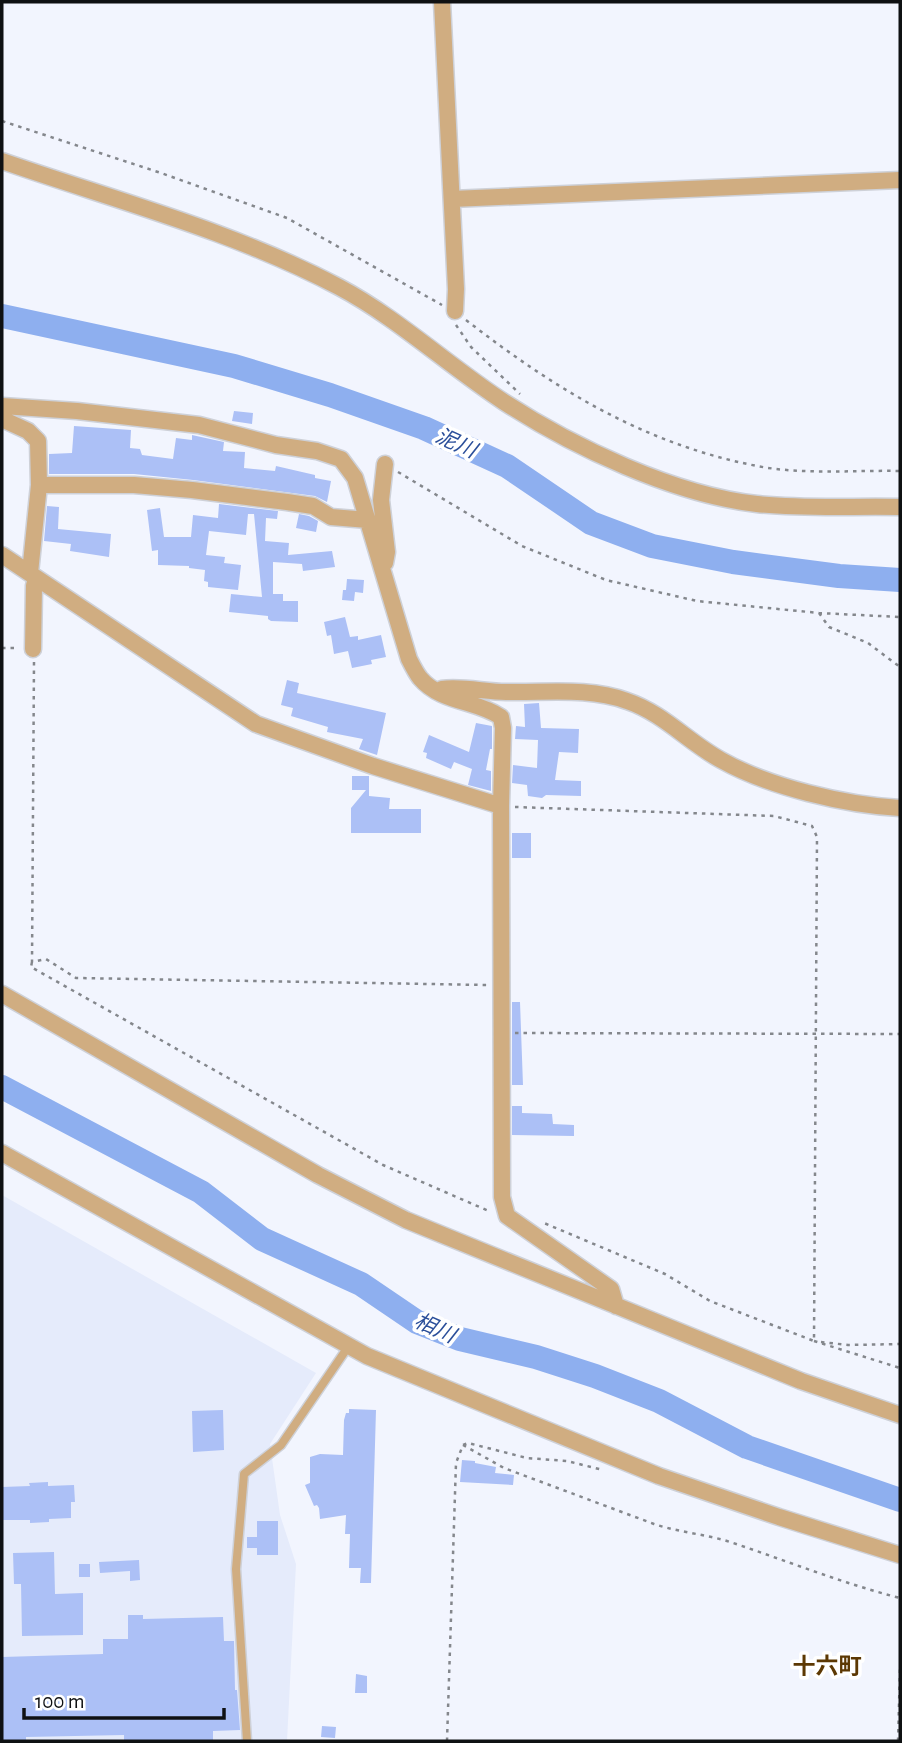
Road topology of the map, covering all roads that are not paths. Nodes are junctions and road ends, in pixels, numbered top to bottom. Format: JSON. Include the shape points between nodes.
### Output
{"nodes":[{"id":1,"x":442,"y":2,"type":"edge"},
{"id":2,"x":2,"y":161,"type":"edge"},
{"id":3,"x":900,"y":180,"type":"edge"},
{"id":4,"x":452,"y":199,"type":"junction"},
{"id":5,"x":455,"y":311,"type":"road end"},
{"id":6,"x":2,"y":406,"type":"edge"},
{"id":7,"x":2,"y":419,"type":"edge"},
{"id":8,"x":386,"y":464,"type":"road end"},
{"id":9,"x":39,"y":485,"type":"junction"},
{"id":10,"x":900,"y":507,"type":"edge"},
{"id":11,"x":368,"y":520,"type":"junction"},
{"id":12,"x":2,"y":555,"type":"edge"},
{"id":13,"x":33,"y":576,"type":"junction"},
{"id":14,"x":384,"y":577,"type":"junction"},
{"id":15,"x":33,"y":649,"type":"road end"},
{"id":16,"x":438,"y":693,"type":"junction"},
{"id":17,"x":501,"y":806,"type":"junction"},
{"id":18,"x":900,"y":808,"type":"edge"},
{"id":19,"x":2,"y":995,"type":"edge"},
{"id":20,"x":2,"y":1153,"type":"edge"},
{"id":21,"x":616,"y":1306,"type":"junction"},
{"id":22,"x":348,"y":1347,"type":"junction"},
{"id":23,"x":900,"y":1415,"type":"edge"},
{"id":24,"x":900,"y":1555,"type":"edge"},
{"id":25,"x":247,"y":1741,"type":"edge"}],
"edges":[{"from":1,"to":4,"type":"street"},
{"from":2,"to":10,"type":"street","via":[[189,223],[341,288],[504,402],[612,461],[694,490],[756,504]]},
{"from":3,"to":4,"type":"street"},
{"from":4,"to":5,"type":"street"},
{"from":6,"to":11,"type":"street","via":[[198,425],[317,451],[341,459],[355,478]]},
{"from":7,"to":9,"type":"street","via":[[38,441]]},
{"from":8,"to":14,"type":"street","via":[[381,500],[387,552]]},
{"from":9,"to":11,"type":"street","via":[[192,490],[313,506],[331,517]]},
{"from":9,"to":13,"type":"street"},
{"from":11,"to":14,"type":"street"},
{"from":12,"to":13,"type":"street"},
{"from":13,"to":15,"type":"street"},
{"from":13,"to":17,"type":"street","via":[[256,724]]},
{"from":14,"to":16,"type":"street","via":[[409,659],[420,678]]},
{"from":16,"to":17,"type":"street","via":[[501,717]]},
{"from":16,"to":18,"type":"street","via":[[444,688],[592,691],[654,713],[722,761],[755,776],[819,795]]},
{"from":17,"to":21,"type":"street","via":[[502,1197],[506,1216],[611,1289]]},
{"from":19,"to":21,"type":"street","via":[[363,1200]]},
{"from":20,"to":22,"type":"street"},
{"from":21,"to":23,"type":"street","via":[[801,1381]]},
{"from":22,"to":24,"type":"street","via":[[659,1476]]},
{"from":22,"to":25,"type":"lane","via":[[281,1445],[244,1474],[236,1569]]}]}
